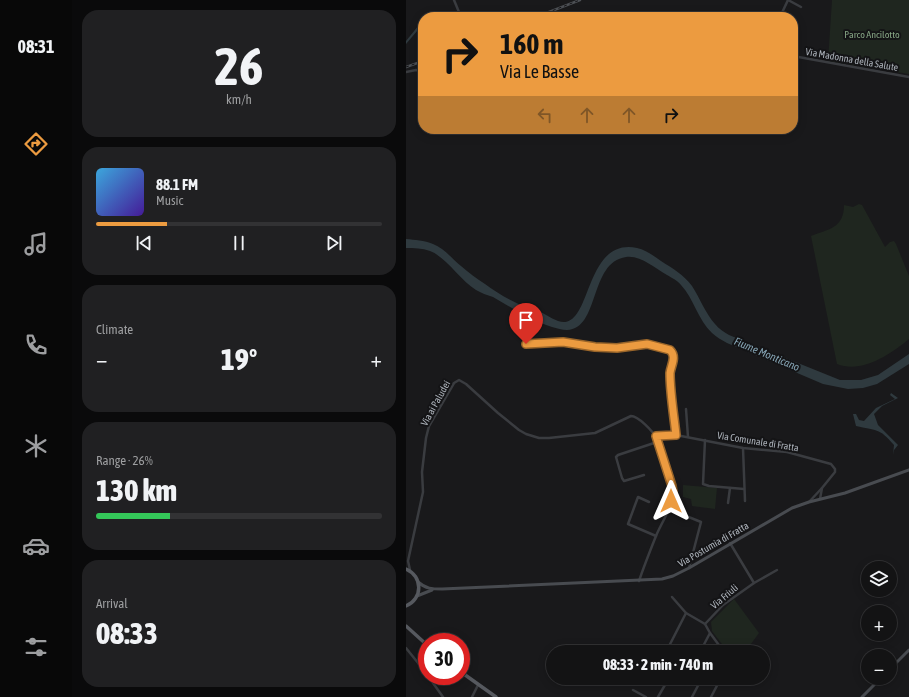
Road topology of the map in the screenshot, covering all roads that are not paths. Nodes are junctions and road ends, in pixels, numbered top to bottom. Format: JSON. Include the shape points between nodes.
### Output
{"nodes":[{"id":1,"x":454,"y":0,"type":"edge"},
{"id":2,"x":788,"y":0,"type":"edge"},
{"id":3,"x":801,"y":7,"type":"dead end"},
{"id":4,"x":459,"y":12,"type":"edge"},
{"id":5,"x":782,"y":12,"type":"edge"},
{"id":6,"x":798,"y":57,"type":"edge"},
{"id":7,"x":418,"y":70,"type":"edge"},
{"id":8,"x":406,"y":72,"type":"edge"},
{"id":9,"x":909,"y":77,"type":"edge"},
{"id":10,"x":526,"y":344,"type":"dead end"},
{"id":11,"x":686,"y":410,"type":"dead end"},
{"id":12,"x":676,"y":435,"type":"junction"},
{"id":13,"x":656,"y":436,"type":"junction"},
{"id":14,"x":688,"y":437,"type":"junction"},
{"id":15,"x":705,"y":440,"type":"junction"},
{"id":16,"x":657,"y":442,"type":"junction"},
{"id":17,"x":743,"y":448,"type":"junction"},
{"id":18,"x":909,"y":470,"type":"edge"},
{"id":19,"x":644,"y":475,"type":"dead end"},
{"id":20,"x":730,"y":488,"type":"junction"},
{"id":21,"x":822,"y":488,"type":"junction"},
{"id":22,"x":744,"y":489,"type":"junction"},
{"id":23,"x":820,"y":499,"type":"junction"},
{"id":24,"x":650,"y":502,"type":"dead end"},
{"id":25,"x":745,"y":502,"type":"dead end"},
{"id":26,"x":808,"y":502,"type":"junction"},
{"id":27,"x":728,"y":503,"type":"dead end"},
{"id":28,"x":668,"y":509,"type":"junction"},
{"id":29,"x":656,"y":536,"type":"junction"},
{"id":30,"x":730,"y":544,"type":"junction"},
{"id":31,"x":410,"y":553,"type":"junction"},
{"id":32,"x":406,"y":558,"type":"edge"},
{"id":33,"x":689,"y":568,"type":"junction"},
{"id":34,"x":408,"y":570,"type":"edge"},
{"id":35,"x":777,"y":570,"type":"dead end"},
{"id":36,"x":638,"y":581,"type":"junction"},
{"id":37,"x":418,"y":582,"type":"junction"},
{"id":38,"x":754,"y":583,"type":"junction"},
{"id":39,"x":442,"y":589,"type":"junction"},
{"id":40,"x":417,"y":596,"type":"junction"},
{"id":41,"x":672,"y":597,"type":"dead end"},
{"id":42,"x":407,"y":606,"type":"edge"},
{"id":43,"x":686,"y":613,"type":"junction"},
{"id":44,"x":705,"y":624,"type":"junction"},
{"id":45,"x":406,"y":626,"type":"edge"},
{"id":46,"x":710,"y":633,"type":"junction"},
{"id":47,"x":418,"y":637,"type":"edge"},
{"id":48,"x":670,"y":645,"type":"edge"},
{"id":49,"x":704,"y":645,"type":"edge"},
{"id":50,"x":719,"y":645,"type":"edge"},
{"id":51,"x":406,"y":648,"type":"edge"},
{"id":52,"x":909,"y":650,"type":"edge"},
{"id":53,"x":897,"y":662,"type":"edge"},
{"id":54,"x":418,"y":663,"type":"edge"},
{"id":55,"x":470,"y":679,"type":"edge"},
{"id":56,"x":435,"y":685,"type":"edge"},
{"id":57,"x":478,"y":685,"type":"junction"},
{"id":58,"x":665,"y":685,"type":"edge"},
{"id":59,"x":698,"y":685,"type":"edge"},
{"id":60,"x":717,"y":685,"type":"edge"},
{"id":61,"x":874,"y":685,"type":"edge"},
{"id":62,"x":633,"y":690,"type":"dead end"},
{"id":63,"x":443,"y":697,"type":"edge"},
{"id":64,"x":472,"y":697,"type":"edge"},
{"id":65,"x":496,"y":697,"type":"edge"},
{"id":66,"x":646,"y":697,"type":"edge"},
{"id":67,"x":658,"y":697,"type":"edge"},
{"id":68,"x":692,"y":697,"type":"edge"},
{"id":69,"x":711,"y":697,"type":"edge"},
{"id":70,"x":862,"y":697,"type":"edge"}],
"edges":[{"from":1,"to":4,"type":"street"},
{"from":2,"to":3,"type":"street"},
{"from":2,"to":5,"type":"street"},
{"from":6,"to":9,"type":"street","name":"Via Madonna della Salute"},
{"from":7,"to":8,"type":"street"},
{"from":10,"to":12,"type":"street","via":[[563,342],[622,348],[647,344],[670,350],[674,354],[670,374]]},
{"from":11,"to":14,"type":"street"},
{"from":12,"to":13,"type":"street","name":"Via Comunale di Fratta"},
{"from":12,"to":14,"type":"street","name":"Via Comunale di Fratta"},
{"from":13,"to":16,"type":"street"},
{"from":13,"to":31,"type":"street","name":"Via ai Paludei","via":[[635,416],[595,433],[544,438],[526,434],[466,384],[459,380],[455,381],[428,426],[422,472],[424,492]]},
{"from":14,"to":15,"type":"street","name":"Via Comunale di Fratta"},
{"from":15,"to":17,"type":"street","name":"Via Comunale di Fratta"},
{"from":15,"to":20,"type":"street","via":[[703,484]]},
{"from":16,"to":19,"type":"street","via":[[616,457],[624,481]]},
{"from":16,"to":28,"type":"street","via":[[673,489]]},
{"from":17,"to":21,"type":"street","name":"Via Comunale di Fratta","via":[[787,452],[831,464],[835,472]]},
{"from":17,"to":22,"type":"street"},
{"from":18,"to":23,"type":"main road","name":"Via Postumia di Fratta","via":[[845,493]]},
{"from":20,"to":22,"type":"street"},
{"from":20,"to":27,"type":"street"},
{"from":21,"to":23,"type":"street","name":"Via Comunale di Fratta"},
{"from":21,"to":26,"type":"street"},
{"from":22,"to":25,"type":"street"},
{"from":23,"to":26,"type":"main road","name":"Via Postumia di Fratta"},
{"from":24,"to":29,"type":"street","via":[[638,497],[628,524]]},
{"from":26,"to":30,"type":"main road","name":"Via Postumia di Fratta","via":[[792,508]]},
{"from":28,"to":29,"type":"street"},
{"from":28,"to":33,"type":"street","via":[[700,522]]},
{"from":29,"to":36,"type":"street"},
{"from":30,"to":33,"type":"main road","name":"Via Postumia di Fratta"},
{"from":30,"to":38,"type":"street"},
{"from":31,"to":32,"type":"street"},
{"from":31,"to":34,"type":"street","name":"Via ai Paludei"},
{"from":33,"to":36,"type":"main road","name":"Via Postumia di Fratta","via":[[674,576]]},
{"from":34,"to":37,"type":"main road"},
{"from":35,"to":38,"type":"street","name":"Via Friuli"},
{"from":36,"to":39,"type":"main road","name":"Via Postumia di Fratta"},
{"from":37,"to":39,"type":"main road","name":"Via Postumia di Fratta","via":[[430,589]]},
{"from":37,"to":40,"type":"main road"},
{"from":38,"to":44,"type":"street","name":"Via Friuli","via":[[723,605]]},
{"from":39,"to":40,"type":"main road","name":"Via Postumia di Fratta"},
{"from":40,"to":42,"type":"main road"},
{"from":41,"to":43,"type":"street"},
{"from":43,"to":44,"type":"street"},
{"from":43,"to":48,"type":"street"},
{"from":44,"to":46,"type":"street"},
{"from":45,"to":47,"type":"main road"},
{"from":46,"to":49,"type":"street"},
{"from":46,"to":50,"type":"street"},
{"from":51,"to":54,"type":"street"},
{"from":52,"to":53,"type":"main road"},
{"from":55,"to":57,"type":"main road"},
{"from":56,"to":63,"type":"street"},
{"from":57,"to":64,"type":"street"},
{"from":57,"to":65,"type":"main road"},
{"from":58,"to":67,"type":"street"},
{"from":59,"to":68,"type":"street"},
{"from":60,"to":69,"type":"street"},
{"from":61,"to":70,"type":"main road"},
{"from":62,"to":66,"type":"street"}]}
